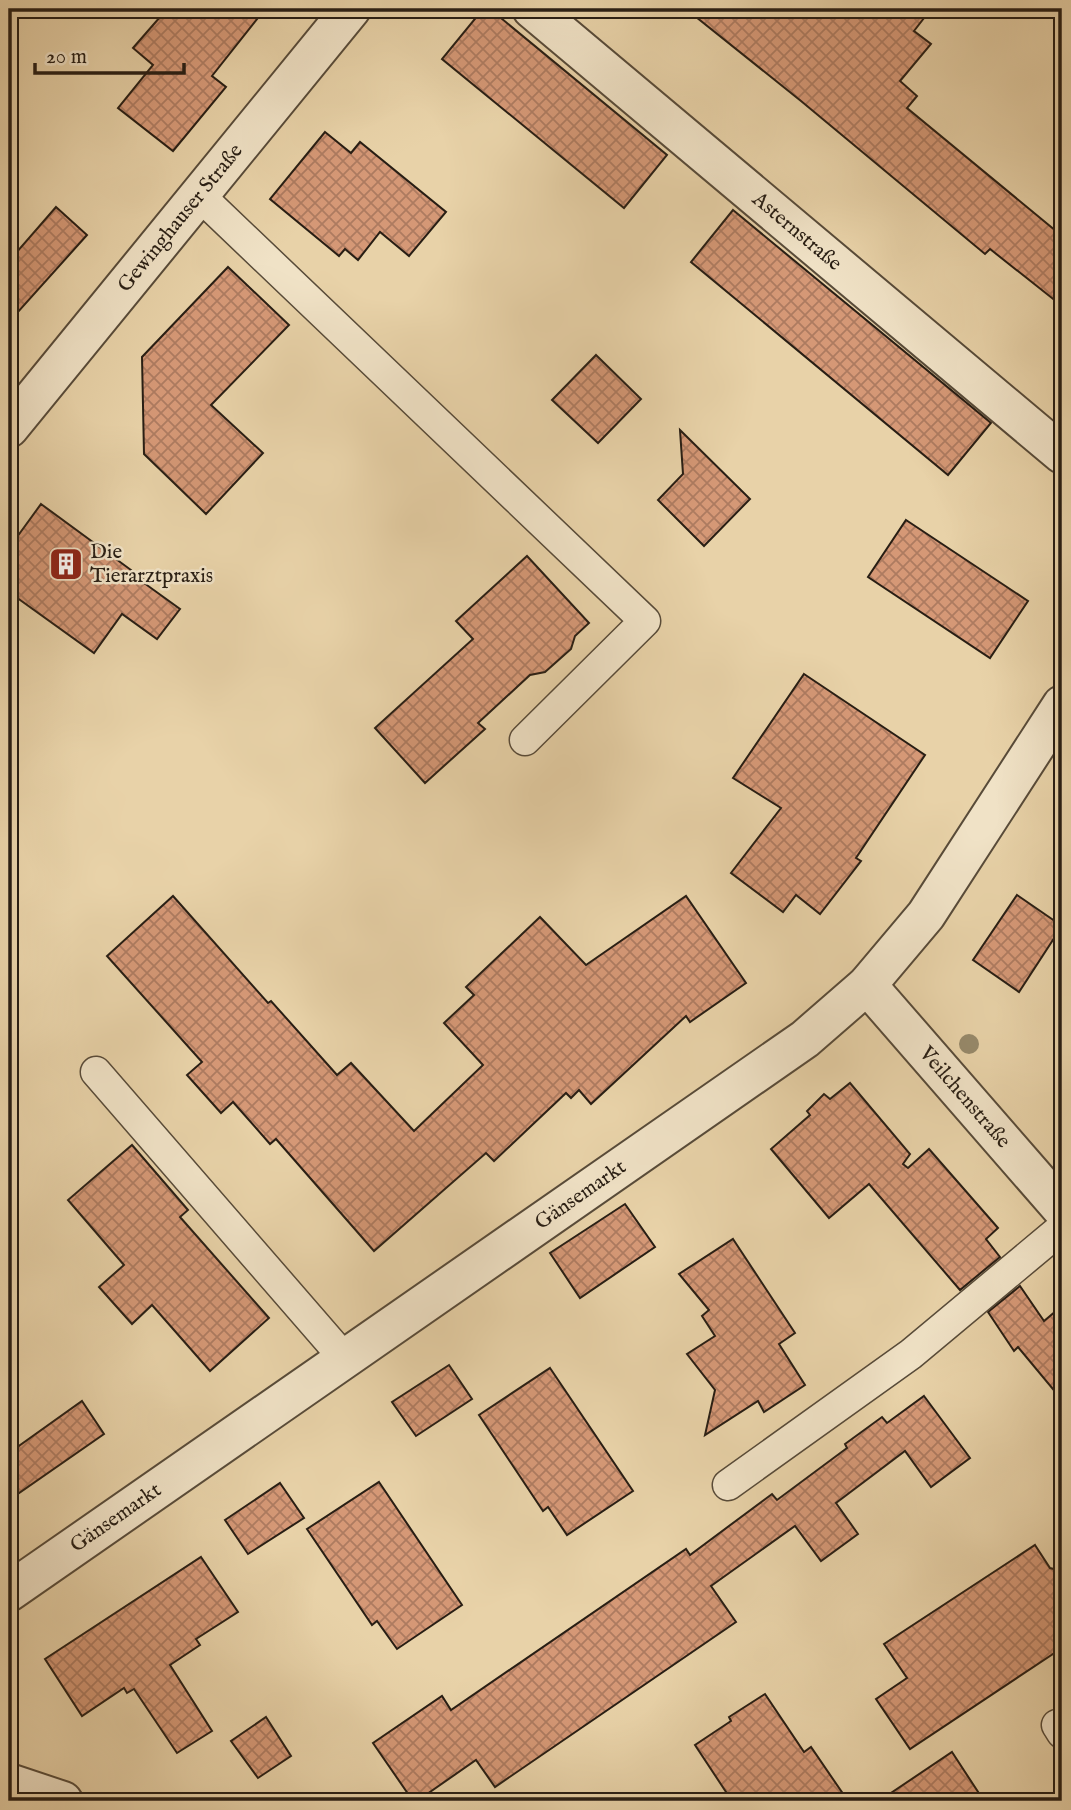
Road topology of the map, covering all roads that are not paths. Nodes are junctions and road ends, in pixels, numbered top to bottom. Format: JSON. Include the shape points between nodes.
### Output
{"nodes":[{"id":1,"x":351,"y":9,"type":"edge"},
{"id":2,"x":532,"y":9,"type":"edge"},
{"id":3,"x":199,"y":195,"type":"junction"},
{"id":4,"x":9,"y":428,"type":"edge"},
{"id":5,"x":1062,"y":454,"type":"edge"},
{"id":6,"x":1062,"y":705,"type":"edge"},
{"id":7,"x":525,"y":740,"type":"dead end"},
{"id":8,"x":867,"y":985,"type":"junction"},
{"id":9,"x":96,"y":1072,"type":"dead end"},
{"id":10,"x":1062,"y":1209,"type":"edge"},
{"id":11,"x":1062,"y":1228,"type":"edge"},
{"id":12,"x":345,"y":1359,"type":"junction"},
{"id":13,"x":728,"y":1485,"type":"dead end"},
{"id":14,"x":9,"y":1592,"type":"edge"},
{"id":15,"x":9,"y":1783,"type":"edge"},
{"id":16,"x":63,"y":1801,"type":"edge"}],
"edges":[{"from":1,"to":3,"type":"street","name":"Gewinghauser Straße"},
{"from":2,"to":5,"type":"street","name":"Asternstraße"},
{"from":3,"to":4,"type":"street","name":"Gewinghauser Straße"},
{"from":3,"to":7,"type":"lane","via":[[645,621]]},
{"from":6,"to":8,"type":"street","name":"Gänsemarkt","via":[[926,915]]},
{"from":8,"to":10,"type":"street","name":"Veilchenstraße"},
{"from":8,"to":12,"type":"street","name":"Gänsemarkt","via":[[805,1039]]},
{"from":9,"to":12,"type":"lane"},
{"from":11,"to":13,"type":"lane","via":[[911,1354]]},
{"from":12,"to":14,"type":"street","name":"Gänsemarkt"},
{"from":15,"to":16,"type":"street"}]}
